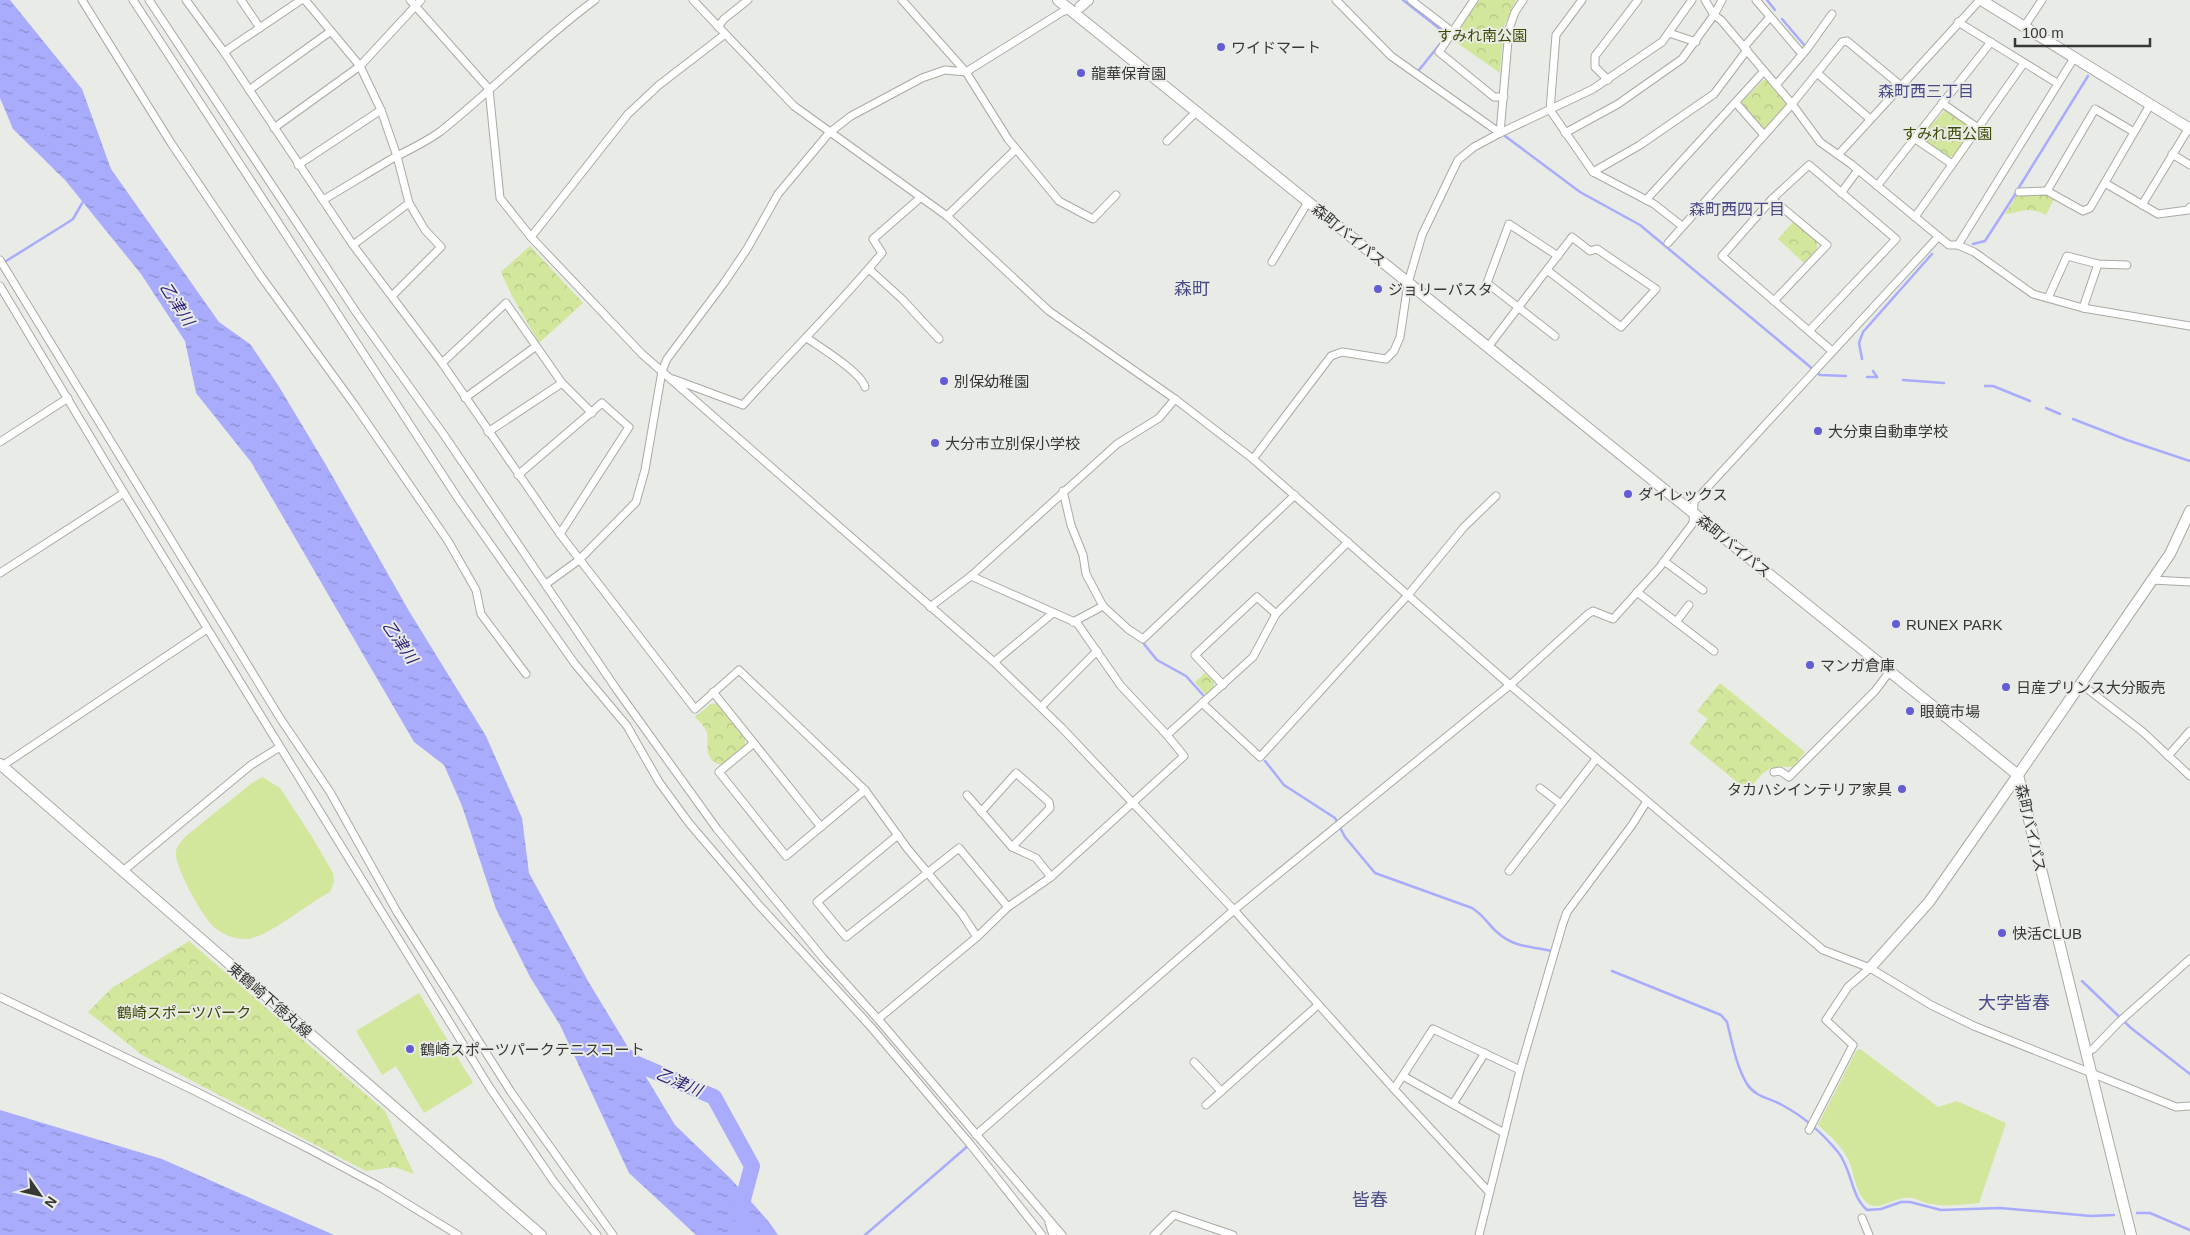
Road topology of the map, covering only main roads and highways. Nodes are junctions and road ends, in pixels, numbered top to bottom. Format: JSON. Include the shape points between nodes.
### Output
{"nodes":[{"id":1,"x":1058,"y":0,"type":"edge"},
{"id":2,"x":1980,"y":0,"type":"edge"},
{"id":3,"x":1079,"y":6,"type":"edge"},
{"id":4,"x":2190,"y":128,"type":"edge"},
{"id":5,"x":2190,"y":510,"type":"edge"},
{"id":6,"x":1,"y":765,"type":"edge"},
{"id":7,"x":2018,"y":775,"type":"junction"},
{"id":8,"x":1870,"y":968,"type":"road end"},
{"id":9,"x":541,"y":1235,"type":"edge"},
{"id":10,"x":2130,"y":1235,"type":"edge"}],
"edges":[{"from":1,"to":3,"type":"main road","name":"森町バイパス"},
{"from":2,"to":4,"type":"main road"},
{"from":3,"to":7,"type":"main road","name":"森町バイパス","via":[[1196,112]]},
{"from":5,"to":7,"type":"main road","via":[[2170,554]]},
{"from":6,"to":9,"type":"main road","name":"東鶴崎下徳丸線"},
{"from":7,"to":8,"type":"main road","via":[[1929,902]]},
{"from":7,"to":10,"type":"main road","name":"森町バイパス"}]}
